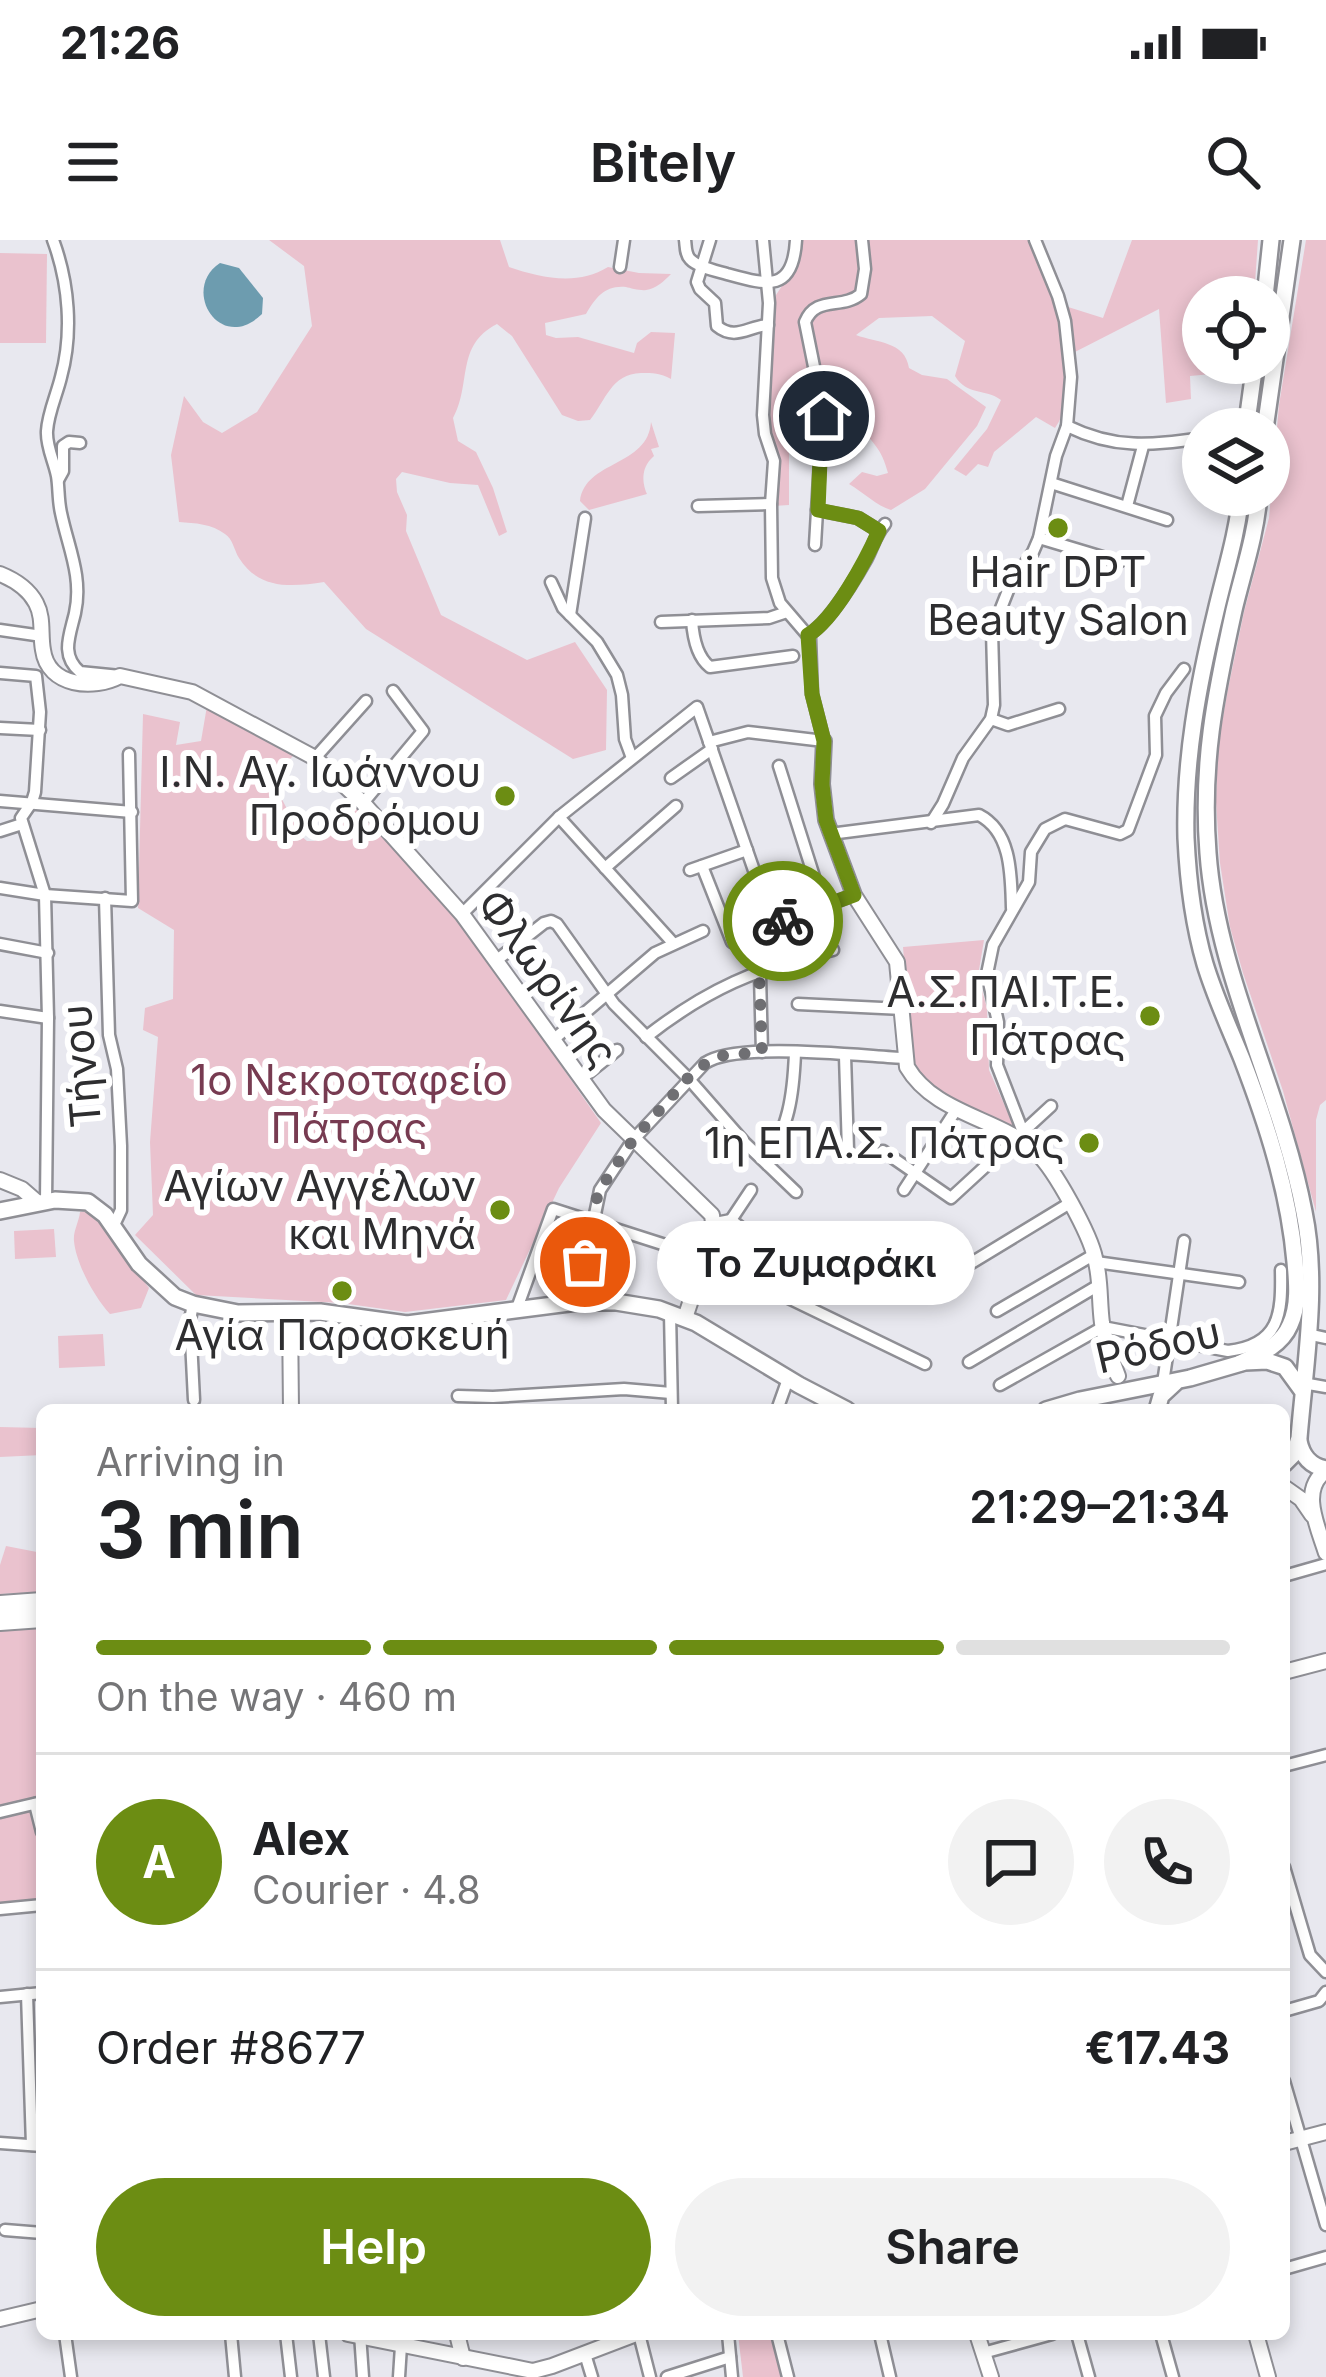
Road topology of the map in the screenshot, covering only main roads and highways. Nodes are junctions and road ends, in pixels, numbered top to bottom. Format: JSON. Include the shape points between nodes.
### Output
{"nodes":[{"id":1,"x":1271,"y":240,"type":"edge"},
{"id":2,"x":1292,"y":240,"type":"edge"},
{"id":3,"x":1267,"y":276,"type":"edge"},
{"id":4,"x":1268,"y":408,"type":"edge"},
{"id":5,"x":1237,"y":516,"type":"edge"},
{"id":6,"x":1256,"y":516,"type":"edge"},
{"id":7,"x":0,"y":1210,"type":"edge"},
{"id":8,"x":1303,"y":1308,"type":"edge"},
{"id":9,"x":1240,"y":1363,"type":"junction"},
{"id":10,"x":1190,"y":1378,"type":"junction"},
{"id":11,"x":1303,"y":1391,"type":"junction"},
{"id":12,"x":818,"y":1403,"type":"edge"},
{"id":13,"x":1066,"y":1404,"type":"edge"},
{"id":14,"x":1158,"y":1404,"type":"edge"},
{"id":15,"x":1299,"y":1438,"type":"junction"},
{"id":16,"x":1290,"y":1457,"type":"edge"},
{"id":17,"x":1326,"y":1470,"type":"edge"},
{"id":18,"x":36,"y":1602,"type":"edge"},
{"id":19,"x":0,"y":1605,"type":"edge"},
{"id":20,"x":36,"y":1618,"type":"edge"},
{"id":21,"x":0,"y":1621,"type":"edge"}],
"edges":[{"from":1,"to":3,"type":"main road"},
{"from":2,"to":4,"type":"main road"},
{"from":5,"to":8,"type":"main road","via":[[1192,730],[1186,841],[1204,961],[1283,1189]]},
{"from":6,"to":8,"type":"main road","via":[[1208,743],[1208,853],[1225,950],[1300,1194],[1310,1257]]},
{"from":7,"to":12,"type":"main road","via":[[85,1201],[175,1297],[238,1313],[320,1312],[407,1324],[616,1302],[678,1315]]},
{"from":8,"to":9,"type":"main road","via":[[1281,1339]]},
{"from":8,"to":11,"type":"main road"},
{"from":9,"to":10,"type":"main road","name":"Ρόδου"},
{"from":9,"to":11,"type":"main road","name":"Ρόδου","via":[[1285,1367]]},
{"from":10,"to":13,"type":"main road","name":"Ρόδου"},
{"from":10,"to":14,"type":"main road","via":[[1167,1389]]},
{"from":11,"to":15,"type":"main road"},
{"from":15,"to":16,"type":"main road"},
{"from":15,"to":17,"type":"main road","via":[[1305,1458]]},
{"from":18,"to":19,"type":"highway"},
{"from":20,"to":21,"type":"highway"}]}
